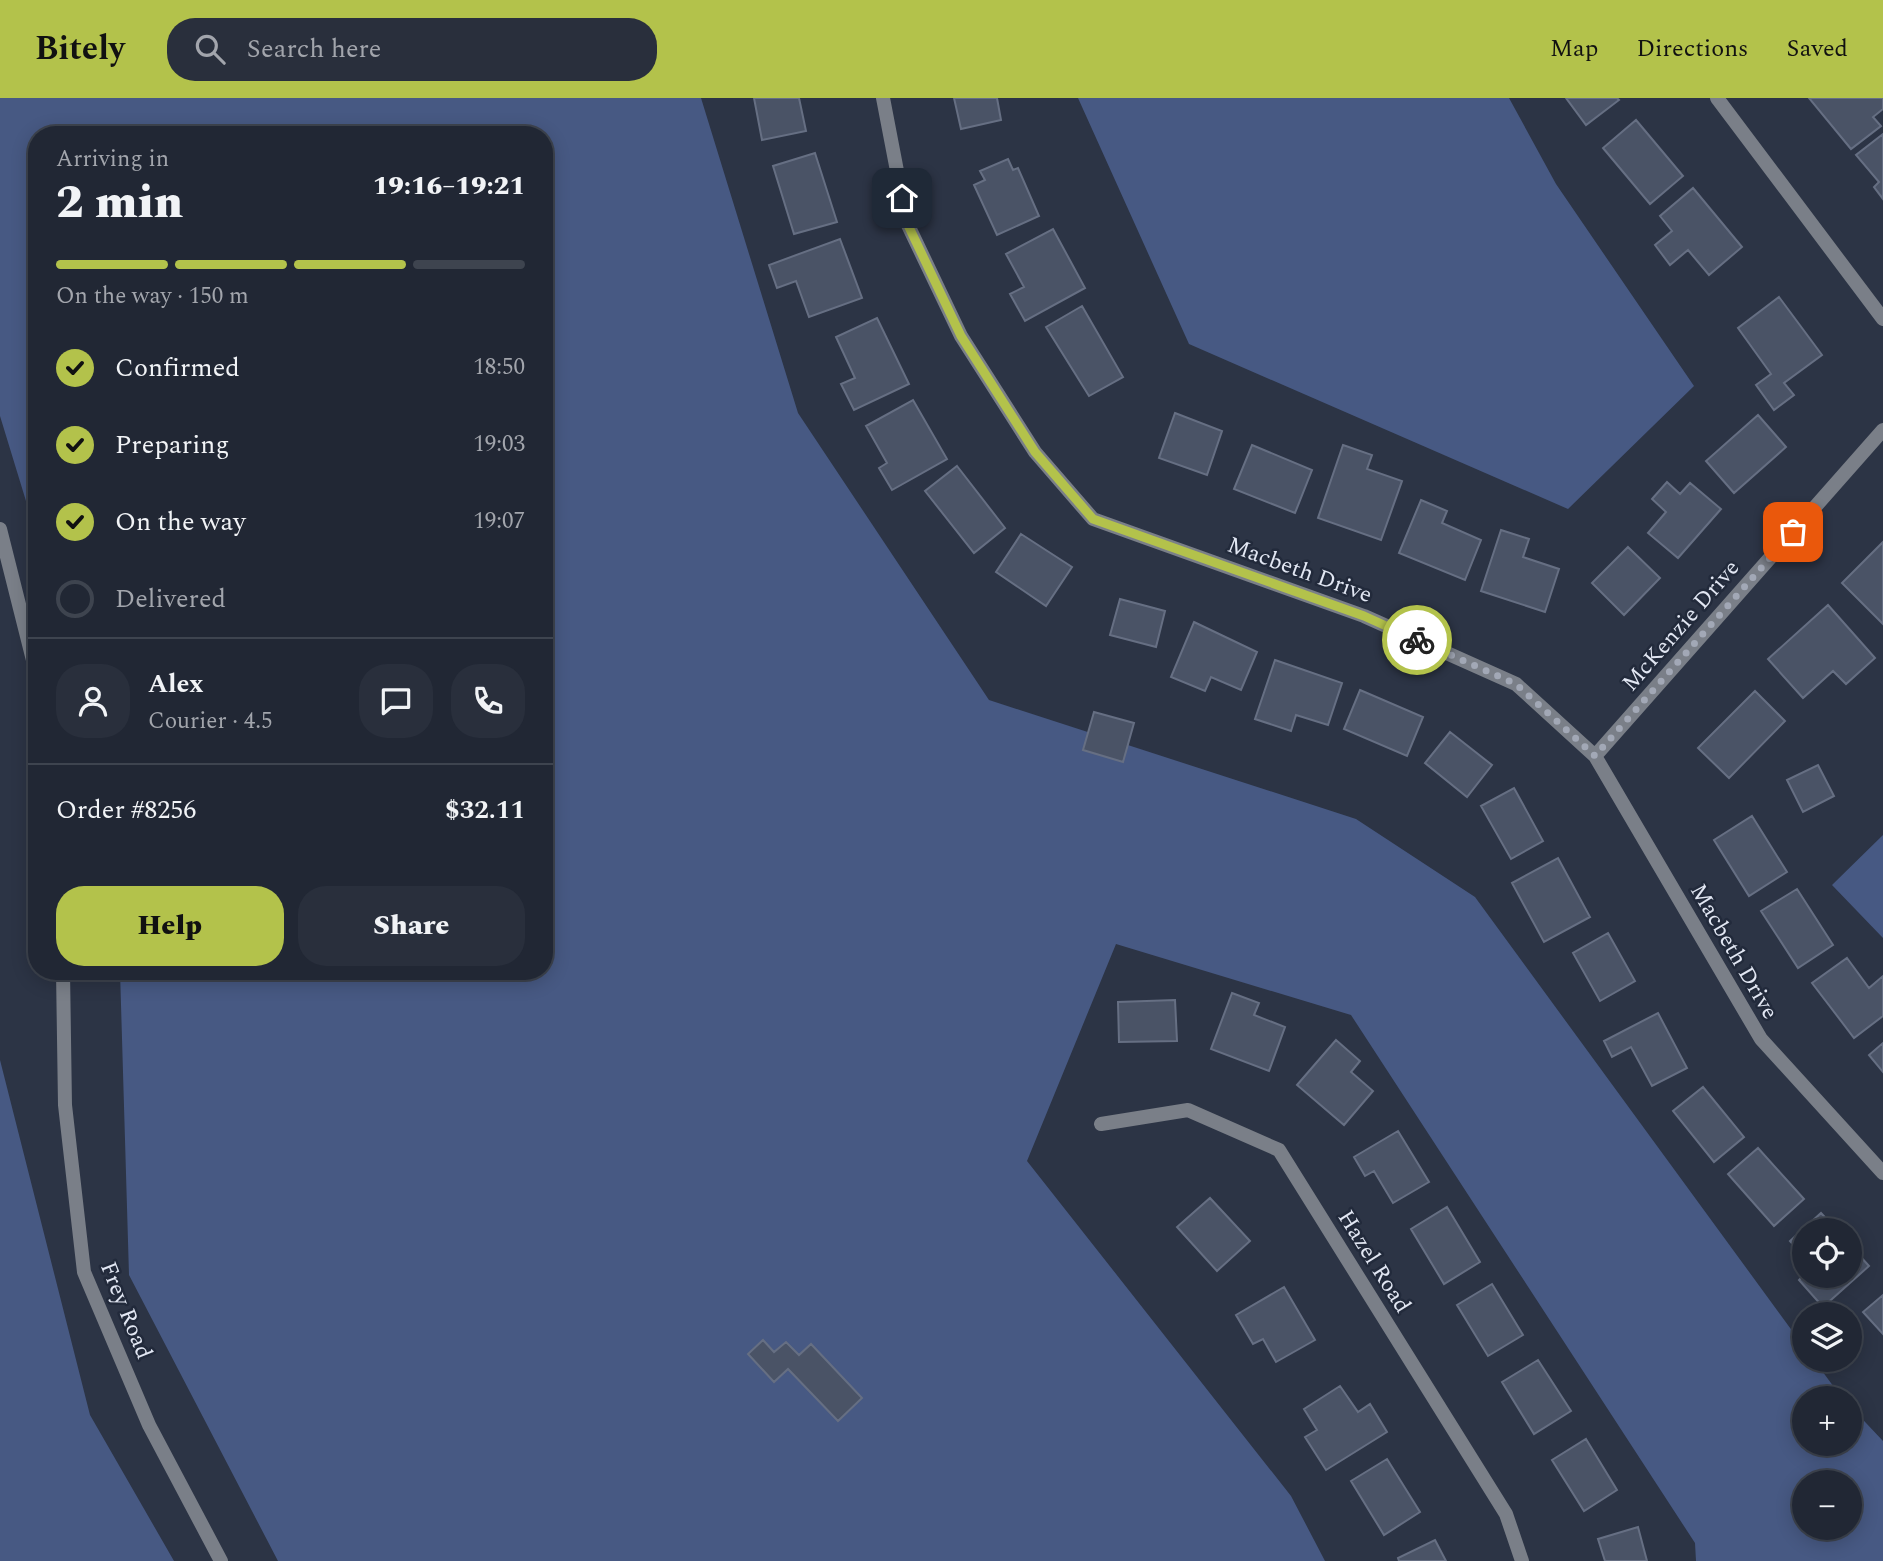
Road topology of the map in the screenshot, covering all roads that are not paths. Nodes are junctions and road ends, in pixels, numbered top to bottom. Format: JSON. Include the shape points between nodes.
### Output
{"nodes":[{"id":1,"x":883,"y":98,"type":"edge"},
{"id":2,"x":1717,"y":98,"type":"edge"},
{"id":3,"x":1883,"y":319,"type":"edge"},
{"id":4,"x":1883,"y":430,"type":"edge"},
{"id":5,"x":0,"y":529,"type":"edge"},
{"id":6,"x":28,"y":640,"type":"edge"},
{"id":7,"x":1595,"y":756,"type":"junction"},
{"id":8,"x":63,"y":980,"type":"edge"},
{"id":9,"x":1101,"y":1124,"type":"dead end"},
{"id":10,"x":1883,"y":1173,"type":"edge"},
{"id":11,"x":221,"y":1561,"type":"edge"},
{"id":12,"x":1522,"y":1561,"type":"edge"}],
"edges":[{"from":1,"to":7,"type":"street","name":"Macbeth Drive","via":[[907,223],[961,336],[1035,452],[1093,519],[1364,616],[1516,684]]},
{"from":2,"to":3,"type":"street"},
{"from":4,"to":7,"type":"street","name":"McKenzie Drive"},
{"from":5,"to":6,"type":"street"},
{"from":7,"to":10,"type":"street","name":"Macbeth Drive","via":[[1761,1039]]},
{"from":8,"to":11,"type":"street","name":"Frey Road","via":[[65,1105],[84,1272],[149,1425]]},
{"from":9,"to":12,"type":"street","name":"Hazel Road","via":[[1188,1110],[1279,1150],[1506,1514]]}]}
